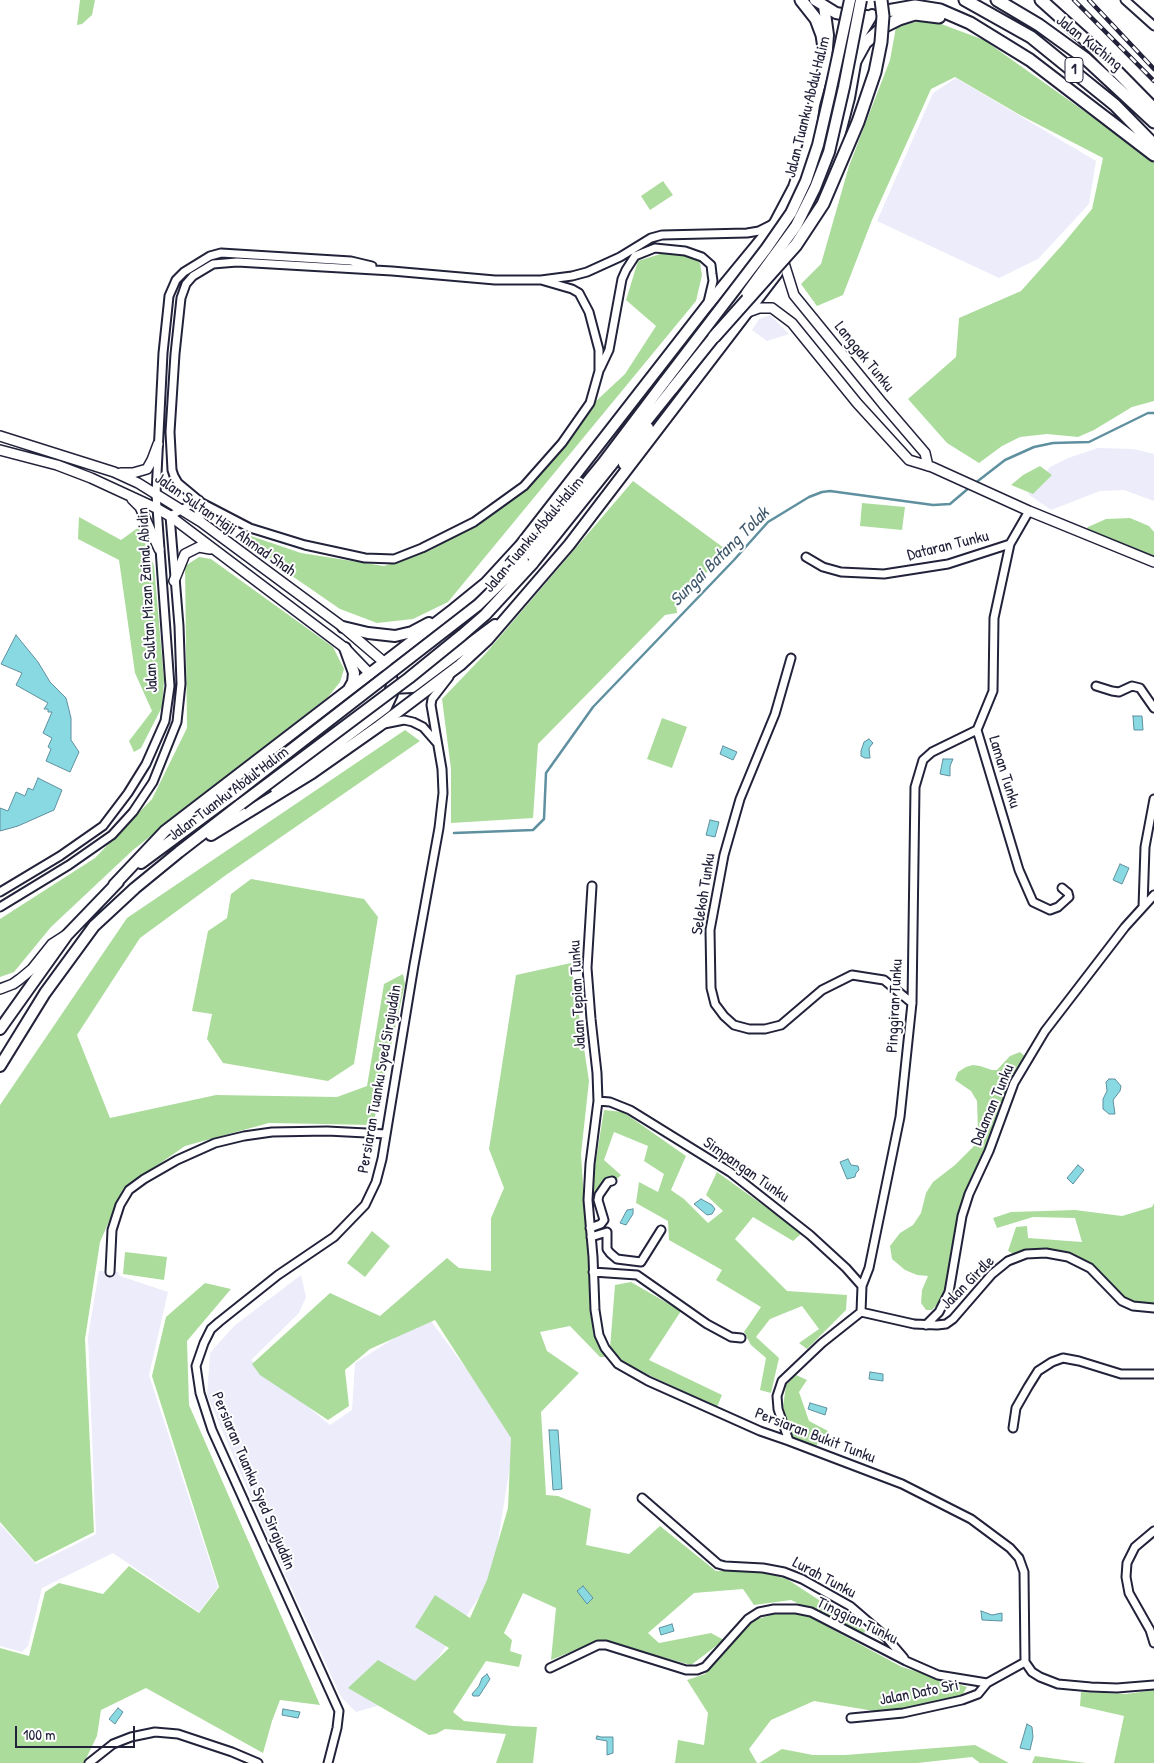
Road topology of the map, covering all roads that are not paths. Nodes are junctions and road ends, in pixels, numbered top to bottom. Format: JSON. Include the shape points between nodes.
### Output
{"nodes":[{"id":1,"x":802,"y":0,"type":"edge"},
{"id":2,"x":850,"y":0,"type":"edge"},
{"id":3,"x":861,"y":0,"type":"edge"},
{"id":4,"x":881,"y":0,"type":"edge"},
{"id":5,"x":904,"y":0,"type":"edge"},
{"id":6,"x":965,"y":0,"type":"edge"},
{"id":7,"x":997,"y":0,"type":"edge"},
{"id":8,"x":1041,"y":0,"type":"edge"},
{"id":9,"x":1125,"y":0,"type":"edge"},
{"id":10,"x":819,"y":3,"type":"edge"},
{"id":11,"x":887,"y":11,"type":"junction"},
{"id":12,"x":872,"y":15,"type":"junction"},
{"id":13,"x":970,"y":23,"type":"junction"},
{"id":14,"x":1154,"y":26,"type":"edge"},
{"id":15,"x":826,"y":61,"type":"junction"},
{"id":16,"x":854,"y":63,"type":"junction"},
{"id":17,"x":1154,"y":108,"type":"edge"},
{"id":18,"x":1154,"y":122,"type":"edge"},
{"id":19,"x":1154,"y":145,"type":"edge"},
{"id":20,"x":1154,"y":155,"type":"edge"},
{"id":21,"x":775,"y":223,"type":"junction"},
{"id":22,"x":784,"y":263,"type":"junction"},
{"id":23,"x":392,"y":271,"type":"junction"},
{"id":24,"x":541,"y":280,"type":"junction"},
{"id":25,"x":706,"y":307,"type":"junction"},
{"id":26,"x":748,"y":312,"type":"junction"},
{"id":27,"x":714,"y":337,"type":"junction"},
{"id":28,"x":599,"y":371,"type":"junction"},
{"id":29,"x":669,"y":388,"type":"junction"},
{"id":30,"x":641,"y":390,"type":"junction"},
{"id":31,"x":0,"y":436,"type":"edge"},
{"id":32,"x":158,"y":444,"type":"junction"},
{"id":33,"x":0,"y":450,"type":"edge"},
{"id":34,"x":928,"y":466,"type":"junction"},
{"id":35,"x":114,"y":472,"type":"junction"},
{"id":36,"x":126,"y":493,"type":"junction"},
{"id":37,"x":156,"y":494,"type":"junction"},
{"id":38,"x":201,"y":501,"type":"junction"},
{"id":39,"x":156,"y":508,"type":"junction"},
{"id":40,"x":182,"y":510,"type":"junction"},
{"id":41,"x":1029,"y":511,"type":"junction"},
{"id":42,"x":170,"y":516,"type":"junction"},
{"id":43,"x":201,"y":522,"type":"junction"},
{"id":44,"x":542,"y":538,"type":"junction"},
{"id":45,"x":1010,"y":544,"type":"junction"},
{"id":46,"x":569,"y":546,"type":"junction"},
{"id":47,"x":159,"y":549,"type":"junction"},
{"id":48,"x":213,"y":549,"type":"junction"},
{"id":49,"x":806,"y":557,"type":"dead end"},
{"id":50,"x":1154,"y":562,"type":"edge"},
{"id":51,"x":174,"y":581,"type":"junction"},
{"id":52,"x":454,"y":609,"type":"junction"},
{"id":53,"x":343,"y":627,"type":"junction"},
{"id":54,"x":430,"y":628,"type":"junction"},
{"id":55,"x":345,"y":648,"type":"junction"},
{"id":56,"x":791,"y":658,"type":"dead end"},
{"id":57,"x":457,"y":660,"type":"junction"},
{"id":58,"x":385,"y":663,"type":"junction"},
{"id":59,"x":370,"y":674,"type":"junction"},
{"id":60,"x":1096,"y":686,"type":"dead end"},
{"id":61,"x":392,"y":689,"type":"junction"},
{"id":62,"x":349,"y":690,"type":"junction"},
{"id":63,"x":330,"y":704,"type":"junction"},
{"id":64,"x":1154,"y":708,"type":"edge"},
{"id":65,"x":379,"y":726,"type":"junction"},
{"id":66,"x":357,"y":730,"type":"junction"},
{"id":67,"x":977,"y":730,"type":"junction"},
{"id":68,"x":438,"y":743,"type":"junction"},
{"id":69,"x":1154,"y":799,"type":"edge"},
{"id":70,"x":211,"y":835,"type":"junction"},
{"id":71,"x":114,"y":885,"type":"junction"},
{"id":72,"x":592,"y":886,"type":"dead end"},
{"id":73,"x":135,"y":888,"type":"junction"},
{"id":74,"x":1062,"y":888,"type":"dead end"},
{"id":75,"x":0,"y":892,"type":"edge"},
{"id":76,"x":1154,"y":896,"type":"edge"},
{"id":77,"x":0,"y":907,"type":"edge"},
{"id":78,"x":1143,"y":907,"type":"junction"},
{"id":79,"x":67,"y":934,"type":"junction"},
{"id":80,"x":0,"y":990,"type":"edge"},
{"id":81,"x":912,"y":1003,"type":"junction"},
{"id":82,"x":0,"y":1029,"type":"edge"},
{"id":83,"x":0,"y":1066,"type":"edge"},
{"id":84,"x":598,"y":1101,"type":"junction"},
{"id":85,"x":386,"y":1134,"type":"junction"},
{"id":86,"x":612,"y":1181,"type":"dead end"},
{"id":87,"x":604,"y":1220,"type":"junction"},
{"id":88,"x":590,"y":1228,"type":"junction"},
{"id":89,"x":661,"y":1230,"type":"dead end"},
{"id":90,"x":607,"y":1232,"type":"junction"},
{"id":91,"x":591,"y":1237,"type":"junction"},
{"id":92,"x":110,"y":1272,"type":"dead end"},
{"id":93,"x":593,"y":1272,"type":"junction"},
{"id":94,"x":862,"y":1286,"type":"junction"},
{"id":95,"x":1154,"y":1308,"type":"edge"},
{"id":96,"x":861,"y":1312,"type":"junction"},
{"id":97,"x":926,"y":1325,"type":"junction"},
{"id":98,"x":740,"y":1338,"type":"dead end"},
{"id":99,"x":1154,"y":1374,"type":"edge"},
{"id":100,"x":1013,"y":1428,"type":"dead end"},
{"id":101,"x":789,"y":1441,"type":"junction"},
{"id":102,"x":642,"y":1498,"type":"dead end"},
{"id":103,"x":1154,"y":1531,"type":"edge"},
{"id":104,"x":1154,"y":1643,"type":"edge"},
{"id":105,"x":906,"y":1661,"type":"junction"},
{"id":106,"x":1025,"y":1662,"type":"junction"},
{"id":107,"x":550,"y":1668,"type":"dead end"},
{"id":108,"x":987,"y":1683,"type":"junction"},
{"id":109,"x":1154,"y":1684,"type":"edge"},
{"id":110,"x":851,"y":1718,"type":"dead end"},
{"id":111,"x":89,"y":1763,"type":"edge"},
{"id":112,"x":258,"y":1763,"type":"edge"},
{"id":113,"x":328,"y":1763,"type":"edge"}],
"edges":[{"from":1,"to":15,"type":"highway","via":[[816,19]]},
{"from":2,"to":29,"type":"main road","name":"Jalan Tuanku Abdul Halim","bridge":true,"via":[[818,146],[806,181],[791,213]]},
{"from":3,"to":27,"type":"main road","name":"Jalan Tuanku Abdul Halim","bridge":true,"via":[[829,152],[815,188],[796,226]]},
{"from":4,"to":27,"type":"highway","bridge":true,"via":[[882,42],[875,72],[858,122],[822,204],[796,245]]},
{"from":5,"to":11,"type":"main road"},
{"from":6,"to":19,"type":"highway","name":"Jalan Kuching","number":"1","via":[[1032,37],[1115,105]]},
{"from":7,"to":18,"type":"highway","name":"Jalan Kuching","number":"1","via":[[1086,59]]},
{"from":8,"to":17,"type":"highway"},
{"from":9,"to":14,"type":"street"},
{"from":10,"to":12,"type":"main road","via":[[844,15]]},
{"from":10,"to":15,"type":"main road","name":"Jalan Tuanku Abdul Halim","via":[[828,34]]},
{"from":11,"to":12,"type":"main road"},
{"from":11,"to":13,"type":"highway","via":[[915,6],[940,10]]},
{"from":12,"to":16,"type":"main road","name":"Jalan Tuanku Abdul Halim","via":[[860,34]]},
{"from":13,"to":16,"type":"highway","via":[[915,14],[899,19],[876,32],[865,43]]},
{"from":13,"to":20,"type":"highway","via":[[1030,60]]},
{"from":15,"to":16,"type":"main road","via":[[830,48],[848,41],[854,46]]},
{"from":15,"to":21,"type":"main road","name":"Jalan Tuanku Abdul Halim","via":[[814,105],[808,147],[794,187]]},
{"from":16,"to":22,"type":"main road","name":"Jalan Tuanku Abdul Halim","via":[[837,144],[822,186]]},
{"from":21,"to":24,"type":"street","name":"Jalan Sultan Mizan Zainal Abidin","via":[[747,233],[662,235],[587,272]]},
{"from":21,"to":25,"type":"main road","name":"Jalan Tuanku Abdul Halim"},
{"from":22,"to":26,"type":"main road","name":"Jalan Tuanku Abdul Halim"},
{"from":22,"to":34,"type":"street","name":"Langgak Tunku","via":[[794,295],[926,454]]},
{"from":23,"to":24,"type":"street","name":"Jalan Sultan Mizan Zainal Abidin","via":[[496,280]]},
{"from":23,"to":32,"type":"street","name":"Jalan Sultan Mizan Zainal Abidin","via":[[351,261],[221,253],[184,272],[176,280],[168,301]]},
{"from":23,"to":38,"type":"street","name":"Jalan Sultan Mizan Zainal Abidin","via":[[222,262],[201,270],[186,284],[181,298],[175,354],[170,432],[172,470],[178,483]]},
{"from":24,"to":28,"type":"street","name":"Jalan Sultan Mizan Zainal Abidin","via":[[579,293],[589,312],[599,350]]},
{"from":25,"to":28,"type":"street","via":[[713,281],[711,266],[702,257],[685,251],[655,248],[635,256],[622,279],[609,350]]},
{"from":25,"to":30,"type":"main road","name":"Jalan Tuanku Abdul Halim"},
{"from":26,"to":34,"type":"street","name":"Langgak Tunku","via":[[765,308],[778,311],[910,460]]},
{"from":26,"to":46,"type":"main road","name":"Jalan Tuanku Abdul Halim"},
{"from":27,"to":29,"type":"main road","name":"Jalan Tuanku Abdul Halim","bridge":true},
{"from":28,"to":38,"type":"street","name":"Jalan Sultan Mizan Zainal Abidin","via":[[590,403],[562,443],[524,486],[474,522],[394,558],[365,558],[305,545],[250,528]]},
{"from":29,"to":44,"type":"main road","name":"Jalan Tuanku Abdul Halim"},
{"from":29,"to":46,"type":"main road","via":[[647,430],[578,528]]},
{"from":29,"to":73,"type":"main road","name":"Jalan Tuanku Abdul Halim","bridge":true,"via":[[534,564],[485,615],[409,678]]},
{"from":30,"to":44,"type":"main road"},
{"from":30,"to":52,"type":"main road","name":"Jalan Tuanku Abdul Halim","via":[[520,546],[486,583]]},
{"from":31,"to":35,"type":"street","name":"Jalan Sultan Haji Ahmad Shah"},
{"from":32,"to":35,"type":"street","via":[[147,469],[133,474]]},
{"from":32,"to":37,"type":"street","name":"Jalan Sultan Mizan Zainal Abidin"},
{"from":33,"to":36,"type":"street","name":"Jalan Sultan Haji Ahmad Shah","via":[[57,464]]},
{"from":34,"to":41,"type":"street","name":"Langgak Tunku"},
{"from":35,"to":37,"type":"street","name":"Jalan Sultan Haji Ahmad Shah"},
{"from":36,"to":39,"type":"street","name":"Jalan Sultan Haji Ahmad Shah"},
{"from":36,"to":47,"type":"street","via":[[140,507]]},
{"from":37,"to":39,"type":"street","name":"Jalan Sultan Mizan Zainal Abidin"},
{"from":37,"to":40,"type":"street","name":"Jalan Sultan Haji Ahmad Shah"},
{"from":38,"to":40,"type":"street","name":"Jalan Sultan Mizan Zainal Abidin"},
{"from":38,"to":43,"type":"street","via":[[198,512]]},
{"from":39,"to":42,"type":"street","name":"Jalan Sultan Haji Ahmad Shah"},
{"from":39,"to":47,"type":"street","name":"Jalan Sultan Mizan Zainal Abidin"},
{"from":40,"to":42,"type":"street","name":"Jalan Sultan Mizan Zainal Abidin"},
{"from":40,"to":43,"type":"street","name":"Jalan Sultan Haji Ahmad Shah"},
{"from":41,"to":45,"type":"street","name":"Laman Tunku"},
{"from":41,"to":50,"type":"street","name":"Langgak Tunku"},
{"from":42,"to":48,"type":"street","name":"Jalan Sultan Haji Ahmad Shah"},
{"from":42,"to":51,"type":"street","name":"Jalan Sultan Mizan Zainal Abidin"},
{"from":43,"to":53,"type":"street","name":"Jalan Sultan Haji Ahmad Shah"},
{"from":44,"to":71,"type":"main road","name":"Jalan Tuanku Abdul Halim","bridge":true,"via":[[478,605]]},
{"from":45,"to":49,"type":"street","name":"Dataran Tunku","via":[[948,564],[884,574],[841,572]]},
{"from":45,"to":67,"type":"street","name":"Laman Tunku","via":[[994,618],[993,691]]},
{"from":46,"to":57,"type":"main road","name":"Jalan Tuanku Abdul Halim","via":[[488,640]]},
{"from":47,"to":75,"type":"street","name":"Jalan Sultan Mizan Zainal Abidin","via":[[170,686],[165,721],[146,764],[103,826]]},
{"from":48,"to":51,"type":"street","via":[[199,547],[185,554]]},
{"from":48,"to":55,"type":"street","name":"Jalan Sultan Haji Ahmad Shah"},
{"from":51,"to":77,"type":"street","name":"Jalan Sultan Mizan Zainal Abidin","via":[[180,642],[177,722],[153,782],[133,812],[112,835]]},
{"from":52,"to":53,"type":"main road","via":[[402,635],[376,634]]},
{"from":52,"to":54,"type":"main road","name":"Jalan Tuanku Abdul Halim"},
{"from":53,"to":58,"type":"street","name":"Jalan Sultan Haji Ahmad Shah"},
{"from":54,"to":57,"type":"main road","via":[[421,643],[424,659]]},
{"from":54,"to":58,"type":"main road","name":"Jalan Tuanku Abdul Halim"},
{"from":55,"to":59,"type":"street","name":"Jalan Sultan Haji Ahmad Shah"},
{"from":55,"to":62,"type":"main road","via":[[354,673]]},
{"from":56,"to":81,"type":"street","name":"Selekoh Tunku","via":[[774,714],[737,808],[724,855],[710,930],[711,988],[715,1004],[734,1025],[765,1029],[781,1025],[822,990],[852,975],[884,980]]},
{"from":57,"to":61,"type":"main road","via":[[412,687]]},
{"from":57,"to":65,"type":"main road","name":"Jalan Tuanku Abdul Halim"},
{"from":57,"to":68,"type":"street","name":"Persiaran Tuanku Syed Sirajuddin","via":[[432,700]]},
{"from":58,"to":59,"type":"main road","name":"Jalan Tuanku Abdul Halim"},
{"from":58,"to":61,"type":"main road"},
{"from":59,"to":61,"type":"main road"},
{"from":59,"to":62,"type":"main road","name":"Jalan Tuanku Abdul Halim"},
{"from":60,"to":64,"type":"street","via":[[1119,692],[1132,686],[1140,688]]},
{"from":61,"to":66,"type":"main road","via":[[386,707]]},
{"from":62,"to":63,"type":"main road","name":"Jalan Tuanku Abdul Halim"},
{"from":63,"to":66,"type":"main road","via":[[354,701],[360,705],[364,714]]},
{"from":63,"to":71,"type":"main road","name":"Jalan Tuanku Abdul Halim","via":[[165,831]]},
{"from":65,"to":68,"type":"street","via":[[398,721],[413,722],[423,727]]},
{"from":65,"to":70,"type":"main road","name":"Jalan Tuanku Abdul Halim","via":[[312,773]]},
{"from":66,"to":70,"type":"main road"},
{"from":67,"to":74,"type":"street","name":"Laman Tunku","via":[[1019,870],[1033,902],[1050,910],[1058,907],[1069,897]]},
{"from":67,"to":81,"type":"street","name":"Pinggiran Tunku","via":[[932,752],[923,760],[915,787]]},
{"from":68,"to":85,"type":"street","name":"Persiaran Tuanku Syed Sirajuddin","via":[[443,793],[439,828]]},
{"from":69,"to":78,"type":"street","via":[[1145,847]]},
{"from":70,"to":73,"type":"main road"},
{"from":71,"to":79,"type":"main road","name":"Jalan Tuanku Abdul Halim"},
{"from":72,"to":84,"type":"street","name":"Jalan Tepian Tunku","via":[[587,968]]},
{"from":73,"to":83,"type":"main road","name":"Jalan Tuanku Abdul Halim","via":[[94,926],[45,993]]},
{"from":76,"to":78,"type":"street","name":"Dalaman Tunku"},
{"from":78,"to":97,"type":"street","name":"Dalaman Tunku","via":[[1045,1031],[1014,1083],[964,1208],[949,1292],[939,1312]]},
{"from":79,"to":80,"type":"street","via":[[52,944],[32,969]]},
{"from":79,"to":82,"type":"main road","name":"Jalan Tuanku Abdul Halim"},
{"from":81,"to":94,"type":"street","name":"Pinggiran Tunku","via":[[900,1117],[869,1268]]},
{"from":84,"to":88,"type":"street","name":"Persiaran Bukit Tunku","via":[[590,1164]]},
{"from":84,"to":94,"type":"street","name":"Simpangan Tunku","via":[[630,1110],[730,1172],[810,1235]]},
{"from":85,"to":92,"type":"street","via":[[272,1132],[216,1143],[177,1160],[129,1190],[120,1205],[112,1230]]},
{"from":85,"to":113,"type":"street","name":"Persiaran Tuanku Syed Sirajuddin","via":[[376,1182],[364,1205],[334,1237],[278,1275],[219,1322],[204,1343],[196,1366],[200,1393],[212,1430],[338,1711]]},
{"from":86,"to":87,"type":"street","via":[[599,1195]]},
{"from":87,"to":88,"type":"street"},
{"from":87,"to":90,"type":"street"},
{"from":88,"to":91,"type":"street","name":"Persiaran Bukit Tunku"},
{"from":89,"to":90,"type":"street","via":[[641,1262],[617,1259],[610,1253]]},
{"from":90,"to":91,"type":"street"},
{"from":91,"to":93,"type":"street","name":"Persiaran Bukit Tunku"},
{"from":93,"to":98,"type":"street","via":[[637,1275],[708,1324],[731,1337]]},
{"from":93,"to":101,"type":"street","name":"Persiaran Bukit Tunku","via":[[599,1335],[604,1348],[618,1364],[731,1419]]},
{"from":94,"to":96,"type":"street","name":"Pinggiran Tunku"},
{"from":95,"to":97,"type":"street","name":"Jalan Girdle","via":[[1122,1301],[1090,1268],[1068,1257],[1026,1254],[1008,1261],[992,1274],[953,1319],[942,1325]]},
{"from":96,"to":97,"type":"street","name":"Jalan Girdle"},
{"from":96,"to":101,"type":"street","via":[[782,1381],[777,1396],[778,1409]]},
{"from":99,"to":100,"type":"street","via":[[1121,1374],[1063,1358],[1052,1362],[1038,1372],[1028,1387],[1016,1408]]},
{"from":101,"to":106,"type":"street","name":"Persiaran Bukit Tunku","via":[[902,1484],[971,1519],[1010,1548],[1019,1558],[1024,1572]]},
{"from":102,"to":105,"type":"street","name":"Lurah Tunku","via":[[718,1564],[784,1572],[850,1606],[886,1636]]},
{"from":103,"to":104,"type":"street","via":[[1135,1548],[1127,1563],[1126,1577],[1129,1593]]},
{"from":105,"to":107,"type":"street","name":"Tinggian Tunku","via":[[811,1612],[774,1609],[759,1612],[748,1619],[705,1666],[697,1670],[686,1670],[598,1644]]},
{"from":105,"to":108,"type":"street","name":"Tinggian Tunku","via":[[938,1675]]},
{"from":106,"to":108,"type":"street"},
{"from":106,"to":109,"type":"street","via":[[1032,1672],[1058,1684],[1117,1688]]},
{"from":108,"to":110,"type":"street","name":"Jalan Dato Sri","via":[[978,1694],[962,1700],[903,1713]]},
{"from":111,"to":112,"type":"street","via":[[113,1744],[131,1737],[166,1732]]}]}
